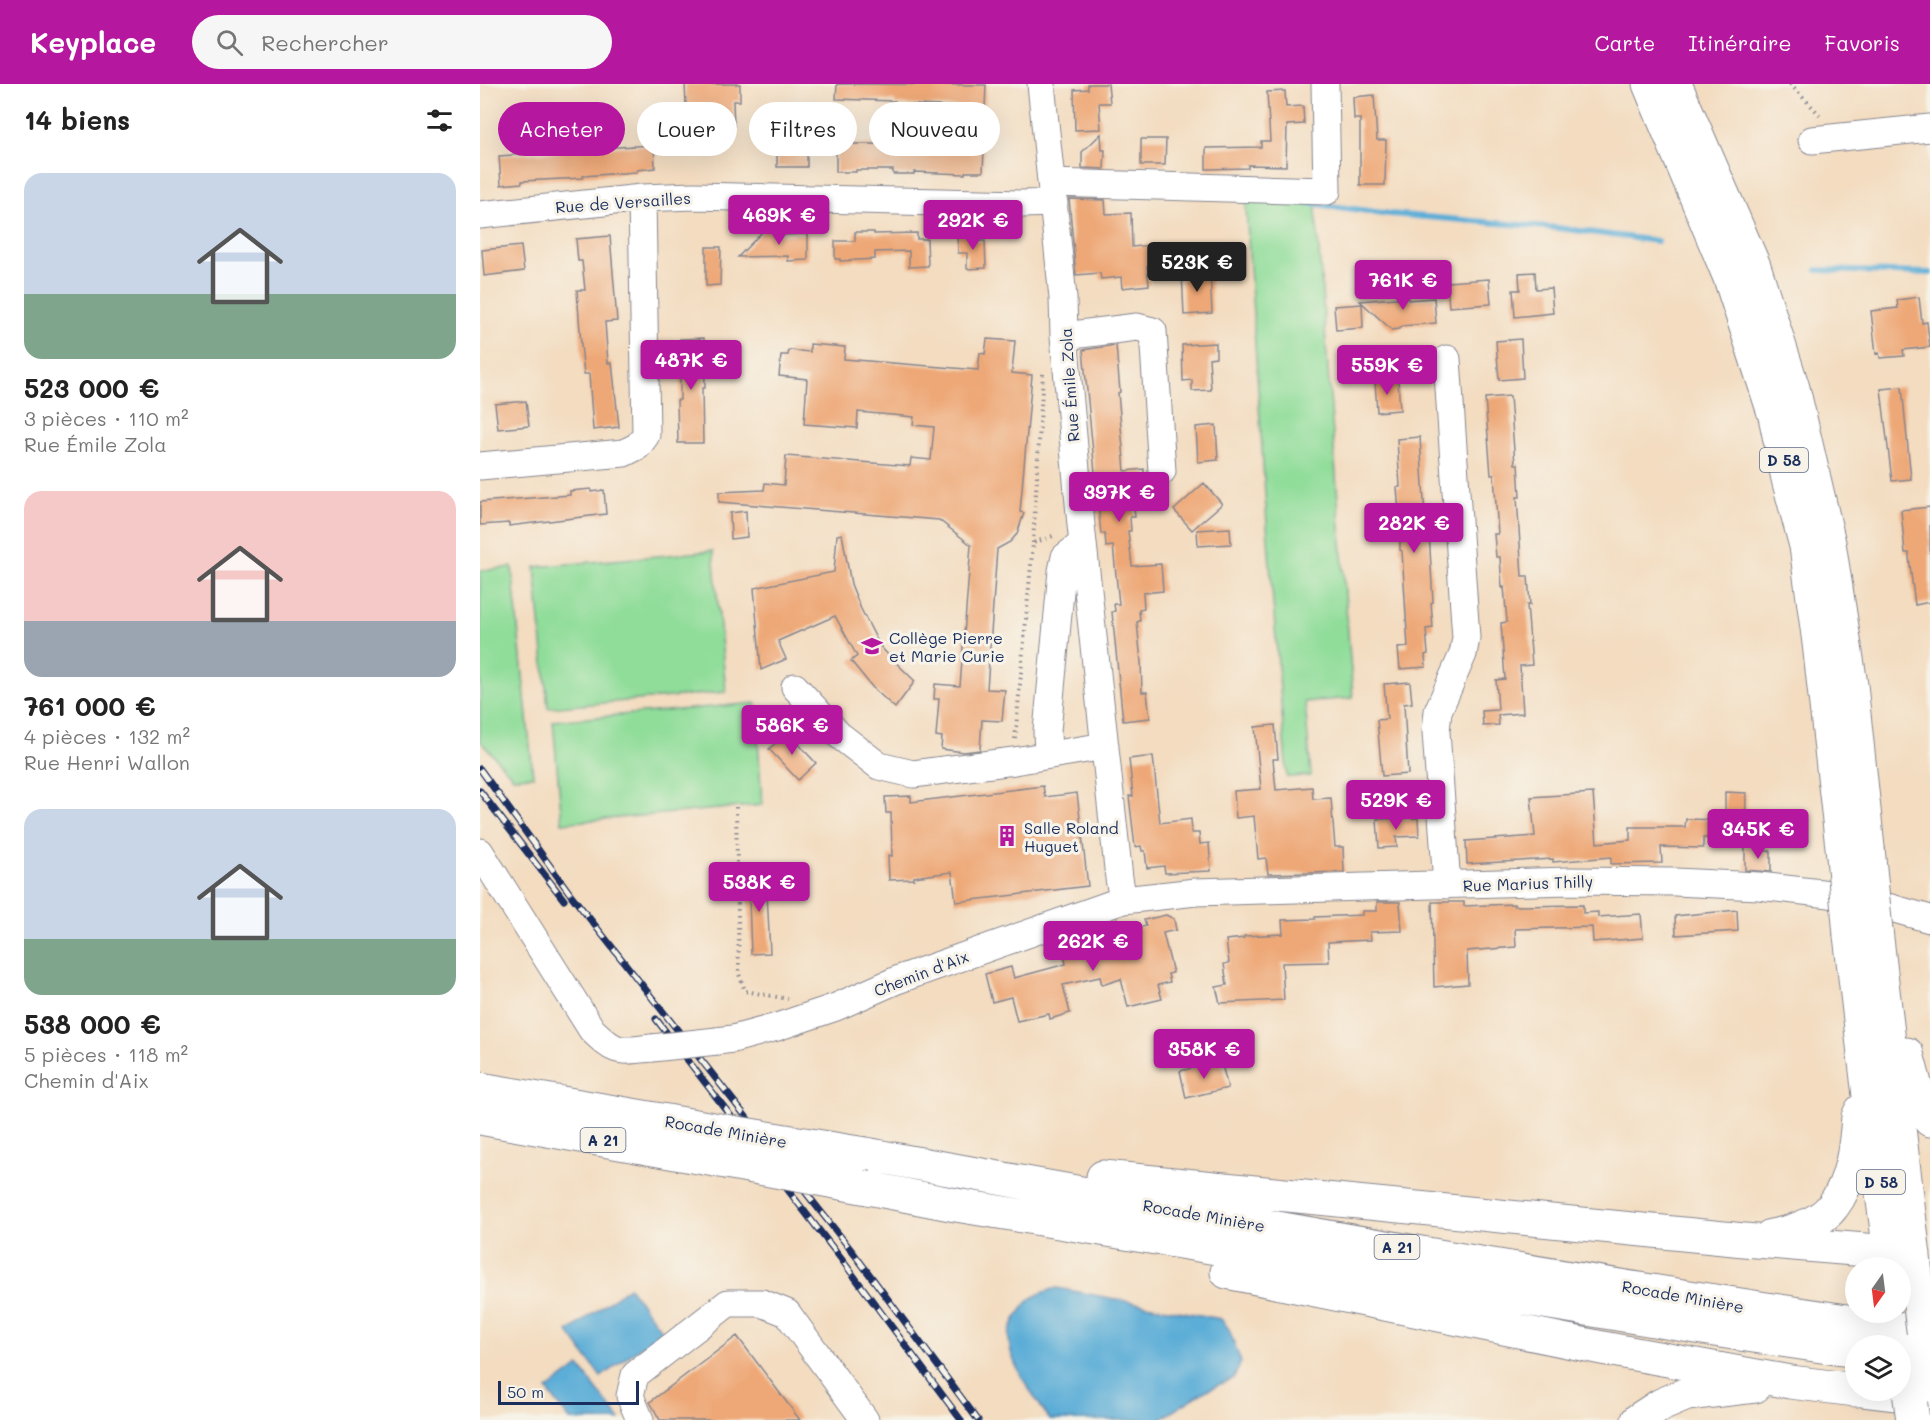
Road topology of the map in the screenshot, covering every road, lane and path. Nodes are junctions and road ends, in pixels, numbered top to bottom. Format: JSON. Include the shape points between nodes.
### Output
{"nodes":[{"id":1,"x":1041,"y":84,"type":"edge"},
{"id":2,"x":1325,"y":84,"type":"edge"},
{"id":3,"x":1649,"y":84,"type":"edge"},
{"id":4,"x":1675,"y":84,"type":"edge"},
{"id":5,"x":1790,"y":84,"type":"edge"},
{"id":6,"x":1930,"y":129,"type":"edge"},
{"id":7,"x":1842,"y":138,"type":"junction"},
{"id":8,"x":1812,"y":140,"type":"dead end"},
{"id":9,"x":1053,"y":193,"type":"junction"},
{"id":10,"x":642,"y":198,"type":"junction"},
{"id":11,"x":480,"y":215,"type":"edge"},
{"id":12,"x":1064,"y":336,"type":"junction"},
{"id":13,"x":1447,"y":359,"type":"dead end"},
{"id":14,"x":1043,"y":371,"type":"dead end"},
{"id":15,"x":480,"y":465,"type":"edge"},
{"id":16,"x":1162,"y":471,"type":"dead end"},
{"id":17,"x":1082,"y":534,"type":"junction"},
{"id":18,"x":1033,"y":543,"type":"junction"},
{"id":19,"x":795,"y":687,"type":"dead end"},
{"id":20,"x":1105,"y":746,"type":"junction"},
{"id":21,"x":1048,"y":755,"type":"junction"},
{"id":22,"x":1014,"y":760,"type":"junction"},
{"id":23,"x":736,"y":807,"type":"dead end"},
{"id":24,"x":480,"y":852,"type":"edge"},
{"id":25,"x":1856,"y":852,"type":"junction"},
{"id":26,"x":1447,"y":885,"type":"junction"},
{"id":27,"x":1124,"y":900,"type":"junction"},
{"id":28,"x":1930,"y":919,"type":"edge"},
{"id":29,"x":1863,"y":932,"type":"junction"},
{"id":30,"x":790,"y":999,"type":"dead end"},
{"id":31,"x":480,"y":1089,"type":"edge"},
{"id":32,"x":1869,"y":1096,"type":"junction"},
{"id":33,"x":480,"y":1118,"type":"edge"},
{"id":34,"x":1930,"y":1120,"type":"edge"},
{"id":35,"x":726,"y":1147,"type":"junction"},
{"id":36,"x":865,"y":1154,"type":"junction"},
{"id":37,"x":1918,"y":1183,"type":"edge"},
{"id":38,"x":956,"y":1205,"type":"junction"},
{"id":39,"x":1886,"y":1215,"type":"junction"},
{"id":40,"x":1744,"y":1240,"type":"junction"},
{"id":41,"x":1867,"y":1257,"type":"edge"},
{"id":42,"x":1901,"y":1257,"type":"edge"},
{"id":43,"x":1904,"y":1257,"type":"edge"},
{"id":44,"x":1911,"y":1298,"type":"edge"},
{"id":45,"x":1899,"y":1323,"type":"edge"},
{"id":46,"x":1930,"y":1333,"type":"edge"},
{"id":47,"x":1845,"y":1349,"type":"edge"},
{"id":48,"x":1911,"y":1358,"type":"edge"},
{"id":49,"x":1930,"y":1361,"type":"edge"},
{"id":50,"x":1790,"y":1382,"type":"junction"},
{"id":51,"x":1930,"y":1384,"type":"edge"},
{"id":52,"x":1845,"y":1389,"type":"edge"},
{"id":53,"x":1911,"y":1396,"type":"edge"},
{"id":54,"x":1930,"y":1398,"type":"edge"},
{"id":55,"x":640,"y":1420,"type":"edge"},
{"id":56,"x":865,"y":1420,"type":"edge"},
{"id":57,"x":1638,"y":1420,"type":"edge"},
{"id":58,"x":1912,"y":1420,"type":"edge"}],
"edges":[{"from":1,"to":9,"type":"street","name":"Rue Émile Zola"},
{"from":2,"to":9,"type":"street","name":"Rue de Versailles","via":[[1327,191]]},
{"from":3,"to":25,"type":"highway","number":"D 58","via":[[1730,278],[1775,416],[1806,546]]},
{"from":4,"to":25,"type":"highway","number":"D 58","via":[[1754,266],[1793,388],[1829,543],[1851,685]]},
{"from":5,"to":7,"type":"path"},
{"from":6,"to":7,"type":"street"},
{"from":7,"to":8,"type":"street"},
{"from":9,"to":10,"type":"street","name":"Rue de Versailles","via":[[1022,204]]},
{"from":9,"to":12,"type":"street","name":"Rue Émile Zola"},
{"from":10,"to":11,"type":"street","name":"Rue de Versailles"},
{"from":10,"to":15,"type":"street","via":[[646,435],[638,446],[624,453]]},
{"from":12,"to":16,"type":"street","via":[[1137,327],[1153,331]]},
{"from":12,"to":17,"type":"street","name":"Rue Émile Zola"},
{"from":13,"to":26,"type":"street","via":[[1466,638],[1438,711],[1436,732]]},
{"from":14,"to":18,"type":"path"},
{"from":17,"to":18,"type":"path"},
{"from":17,"to":20,"type":"street","name":"Rue Émile Zola"},
{"from":17,"to":21,"type":"street","via":[[1065,557],[1062,571]]},
{"from":18,"to":22,"type":"path"},
{"from":19,"to":22,"type":"street","via":[[839,735],[879,766],[914,774]]},
{"from":20,"to":21,"type":"street"},
{"from":20,"to":27,"type":"street","name":"Rue Émile Zola"},
{"from":21,"to":22,"type":"street"},
{"from":23,"to":30,"type":"path","via":[[739,974],[746,991]]},
{"from":24,"to":27,"type":"street","name":"Chemin d'Aix","bridge":true,"via":[[592,1030],[608,1046],[623,1052],[733,1039],[777,1027]]},
{"from":25,"to":29,"type":"highway","number":"D 58","bridge":true},
{"from":26,"to":27,"type":"street","name":"Rue Marius Thilly","via":[[1196,892]]},
{"from":26,"to":28,"type":"street","name":"Rue Marius Thilly","via":[[1569,880],[1759,885],[1830,894]]},
{"from":29,"to":32,"type":"highway","number":"D 58"},
{"from":29,"to":34,"type":"highway","via":[[1894,1009],[1915,1084]]},
{"from":29,"to":37,"type":"highway","number":"D 58"},
{"from":31,"to":35,"type":"highway","name":"Rocade Minière","number":"A 21"},
{"from":32,"to":39,"type":"highway","number":"D 58"},
{"from":32,"to":40,"type":"highway","via":[[1858,1117],[1853,1159],[1833,1207],[1788,1234]]},
{"from":33,"to":35,"type":"highway","name":"Rocade Minière","number":"A 21"},
{"from":35,"to":36,"type":"highway","name":"Rocade Minière","number":"A 21","bridge":true},
{"from":35,"to":38,"type":"highway","name":"Rocade Minière","number":"A 21","bridge":true,"via":[[868,1188]]},
{"from":36,"to":40,"type":"highway"},
{"from":36,"to":46,"type":"highway","name":"Rocade Minière","number":"A 21","via":[[1725,1304]]},
{"from":37,"to":39,"type":"highway"},
{"from":37,"to":43,"type":"highway","number":"D 58"},
{"from":38,"to":47,"type":"highway","name":"Rocade Minière","number":"A 21"},
{"from":38,"to":50,"type":"highway","via":[[972,1219],[1591,1346]]},
{"from":39,"to":42,"type":"highway","number":"D 58"},
{"from":40,"to":41,"type":"highway"},
{"from":44,"to":51,"type":"highway","number":"D 58","bridge":true},
{"from":45,"to":58,"type":"highway","bridge":true},
{"from":48,"to":49,"type":"highway"},
{"from":50,"to":52,"type":"highway"},
{"from":50,"to":57,"type":"highway","via":[[1688,1394]]},
{"from":53,"to":54,"type":"highway"},
{"from":55,"to":56,"type":"street","via":[[630,1396],[635,1375],[729,1303],[762,1303],[787,1313]]}]}
